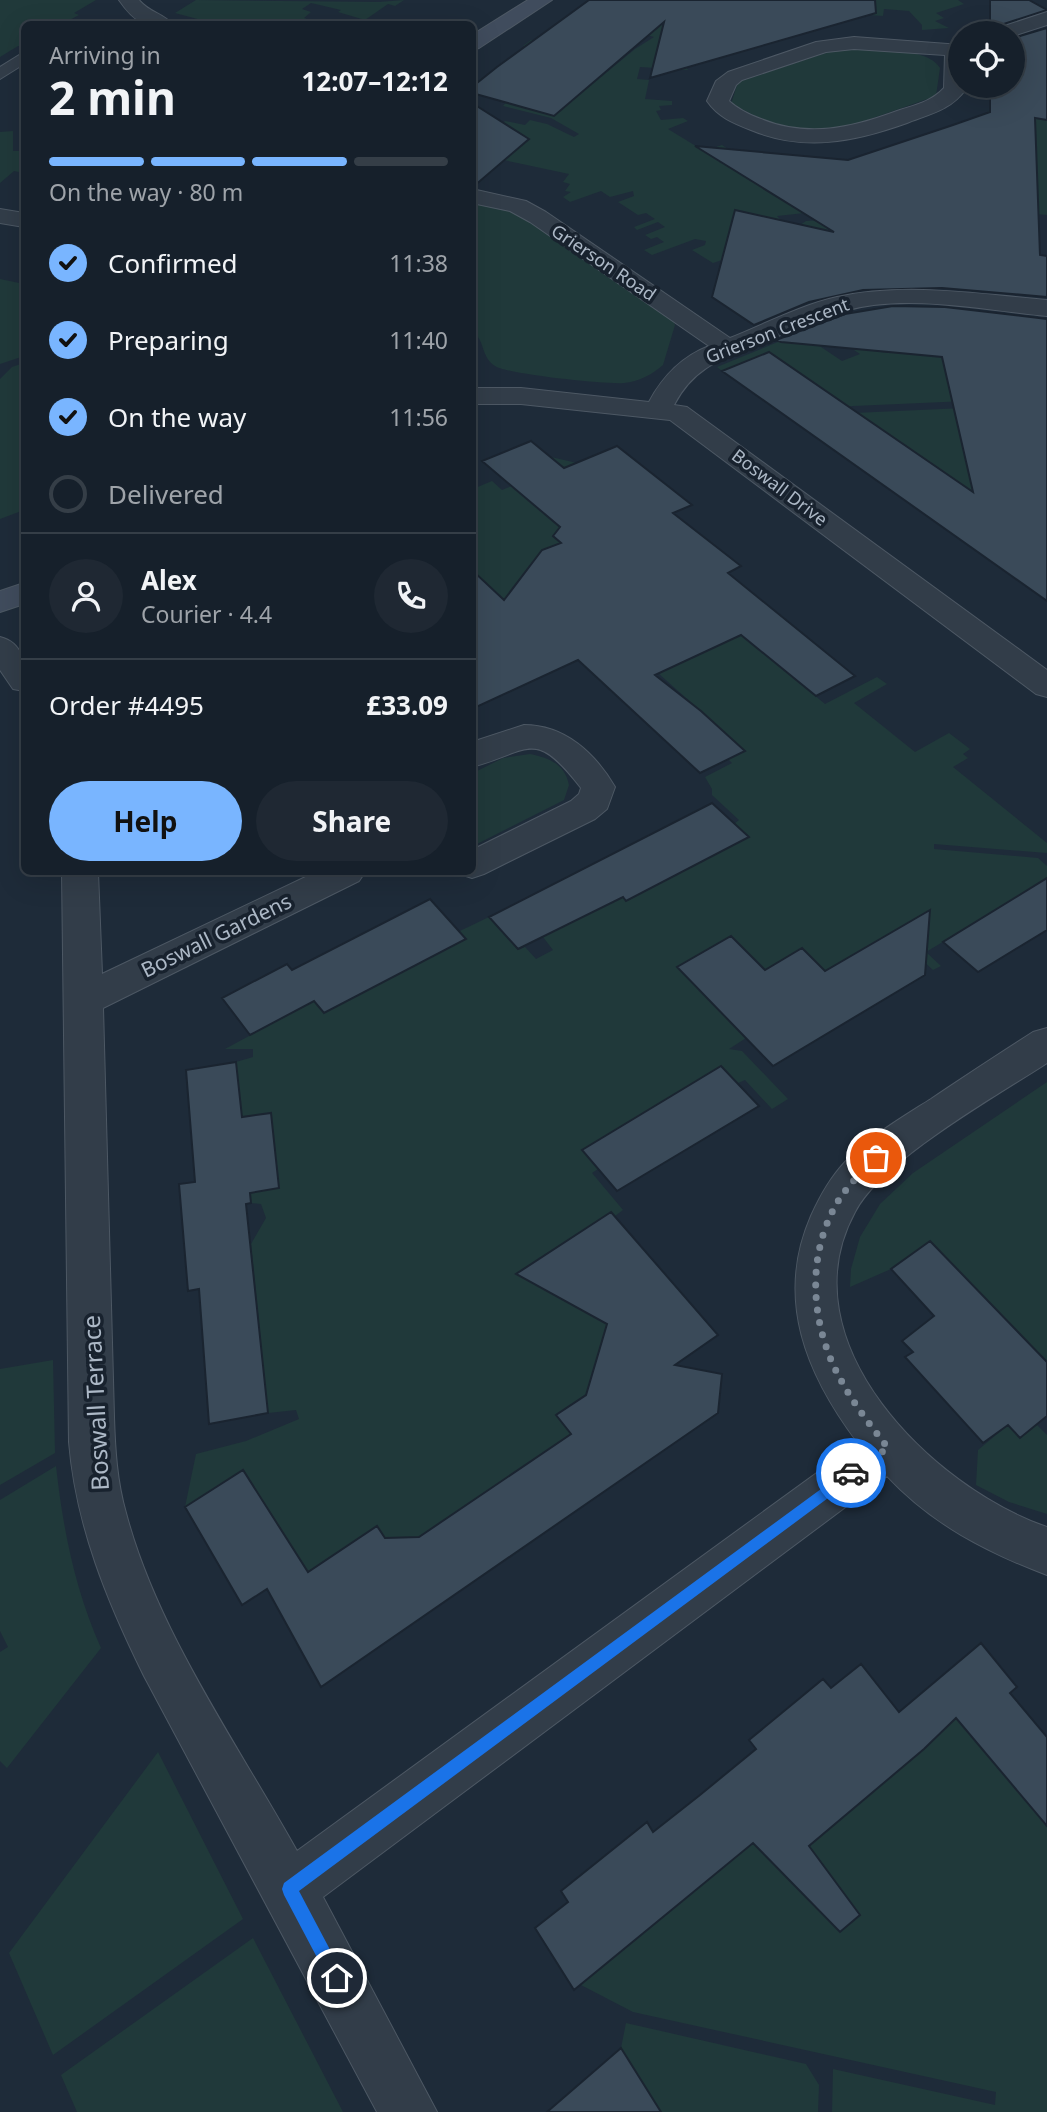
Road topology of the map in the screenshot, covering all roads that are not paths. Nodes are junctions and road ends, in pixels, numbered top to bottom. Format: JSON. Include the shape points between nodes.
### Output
{"nodes":[{"id":1,"x":129,"y":0,"type":"edge"},
{"id":2,"x":542,"y":0,"type":"edge"},
{"id":3,"x":1047,"y":18,"type":"edge"},
{"id":4,"x":149,"y":21,"type":"edge"},
{"id":5,"x":1025,"y":25,"type":"edge"},
{"id":6,"x":476,"y":41,"type":"edge"},
{"id":7,"x":958,"y":49,"type":"edge"},
{"id":8,"x":21,"y":59,"type":"edge"},
{"id":9,"x":0,"y":74,"type":"edge"},
{"id":10,"x":476,"y":197,"type":"edge"},
{"id":11,"x":0,"y":216,"type":"edge"},
{"id":12,"x":21,"y":220,"type":"edge"},
{"id":13,"x":1047,"y":308,"type":"edge"},
{"id":14,"x":727,"y":347,"type":"junction"},
{"id":15,"x":476,"y":396,"type":"edge"},
{"id":16,"x":658,"y":410,"type":"junction"},
{"id":17,"x":21,"y":594,"type":"edge"},
{"id":18,"x":0,"y":602,"type":"edge"},
{"id":19,"x":0,"y":647,"type":"edge"},
{"id":20,"x":21,"y":677,"type":"edge"},
{"id":21,"x":1047,"y":686,"type":"edge"},
{"id":22,"x":476,"y":754,"type":"edge"},
{"id":23,"x":476,"y":863,"type":"edge"},
{"id":24,"x":80,"y":875,"type":"edge"},
{"id":25,"x":341,"y":875,"type":"edge"},
{"id":26,"x":86,"y":999,"type":"junction"},
{"id":27,"x":1047,"y":1042,"type":"edge"},
{"id":28,"x":888,"y":1448,"type":"junction"},
{"id":29,"x":1047,"y":1551,"type":"edge"},
{"id":30,"x":289,"y":1889,"type":"junction"},
{"id":31,"x":408,"y":2112,"type":"edge"}],
"edges":[{"from":1,"to":4,"type":"street"},
{"from":2,"to":6,"type":"street"},
{"from":3,"to":5,"type":"street"},
{"from":7,"to":7,"type":"street","via":[[955,89],[943,103],[835,138],[770,133],[724,110],[718,101],[727,81],[735,76],[831,44]]},
{"from":8,"to":9,"type":"lane"},
{"from":10,"to":14,"type":"street","name":"Grierson Road","via":[[538,216]]},
{"from":11,"to":12,"type":"street"},
{"from":13,"to":14,"type":"street","name":"Grierson Crescent","via":[[912,296],[863,299],[838,304]]},
{"from":14,"to":16,"type":"street","name":"Grierson Crescent","via":[[690,366],[673,381]]},
{"from":15,"to":16,"type":"street","name":"Boswall Drive"},
{"from":16,"to":21,"type":"street","name":"Boswall Drive","via":[[688,419]]},
{"from":17,"to":18,"type":"street"},
{"from":19,"to":20,"type":"street"},
{"from":22,"to":23,"type":"street","via":[[506,740],[539,736],[558,742],[598,787],[595,800],[583,810]]},
{"from":24,"to":26,"type":"street","name":"Boswall Terrace"},
{"from":25,"to":26,"type":"street","name":"Boswall Gardens"},
{"from":26,"to":30,"type":"street","name":"Boswall Terrace","via":[[86,1215],[94,1451],[101,1508],[119,1569],[152,1641]]},
{"from":27,"to":28,"type":"street","via":[[876,1158],[838,1202],[826,1226],[815,1283],[821,1333],[842,1382]]},
{"from":28,"to":29,"type":"street","via":[[948,1501],[981,1523]]},
{"from":28,"to":30,"type":"street"},
{"from":30,"to":31,"type":"street","name":"Boswall Terrace"}]}
